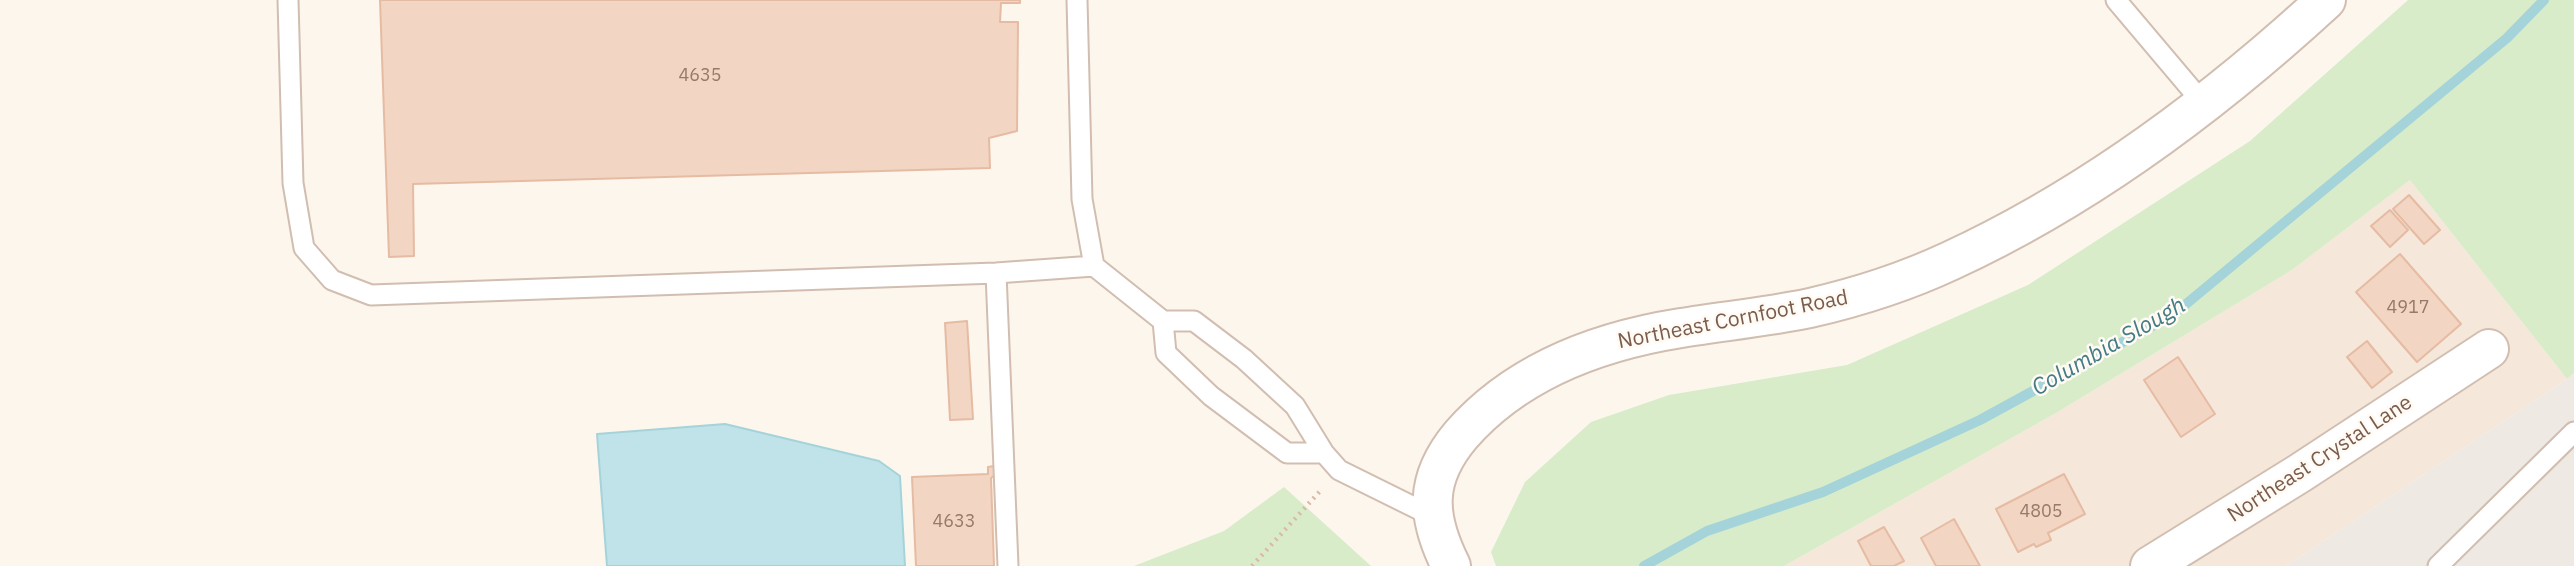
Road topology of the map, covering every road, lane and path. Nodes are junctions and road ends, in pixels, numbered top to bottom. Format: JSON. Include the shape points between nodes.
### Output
{"nodes":[{"id":1,"x":288,"y":0,"type":"edge"},
{"id":2,"x":1077,"y":0,"type":"edge"},
{"id":3,"x":2116,"y":0,"type":"edge"},
{"id":4,"x":2326,"y":0,"type":"edge"},
{"id":5,"x":2203,"y":103,"type":"junction"},
{"id":6,"x":1094,"y":266,"type":"junction"},
{"id":7,"x":996,"y":272,"type":"junction"},
{"id":8,"x":1163,"y":320,"type":"junction"},
{"id":9,"x":2489,"y":349,"type":"dead end"},
{"id":10,"x":2574,"y":432,"type":"edge"},
{"id":11,"x":1324,"y":453,"type":"junction"},
{"id":12,"x":1339,"y":470,"type":"junction"},
{"id":13,"x":1434,"y":517,"type":"junction"},
{"id":14,"x":1008,"y":566,"type":"edge"},
{"id":15,"x":1252,"y":566,"type":"edge"},
{"id":16,"x":1451,"y":566,"type":"edge"},
{"id":17,"x":2150,"y":566,"type":"edge"},
{"id":18,"x":2438,"y":566,"type":"edge"}],
"edges":[{"from":1,"to":7,"type":"lane","via":[[293,183],[304,248],[332,280],[371,295]]},
{"from":2,"to":6,"type":"lane","via":[[1082,199]]},
{"from":3,"to":5,"type":"lane"},
{"from":4,"to":5,"type":"street","name":"Northeast Cornfoot Road"},
{"from":5,"to":13,"type":"street","name":"Northeast Cornfoot Road","via":[[2131,159],[2078,192],[1997,239],[1905,280],[1809,308],[1626,340],[1548,368],[1494,404],[1452,446],[1437,469]]},
{"from":6,"to":7,"type":"lane"},
{"from":6,"to":8,"type":"lane"},
{"from":7,"to":14,"type":"lane"},
{"from":8,"to":11,"type":"lane","via":[[1194,321],[1244,359],[1295,406]]},
{"from":8,"to":11,"type":"lane","via":[[1166,353],[1211,396],[1287,453]]},
{"from":9,"to":17,"type":"street","name":"Northeast Crystal Lane"},
{"from":10,"to":18,"type":"lane"},
{"from":11,"to":12,"type":"lane"},
{"from":12,"to":13,"type":"lane"},
{"from":12,"to":15,"type":"path"},
{"from":13,"to":16,"type":"street","name":"Northeast Cornfoot Road","via":[[1440,545]]}]}
